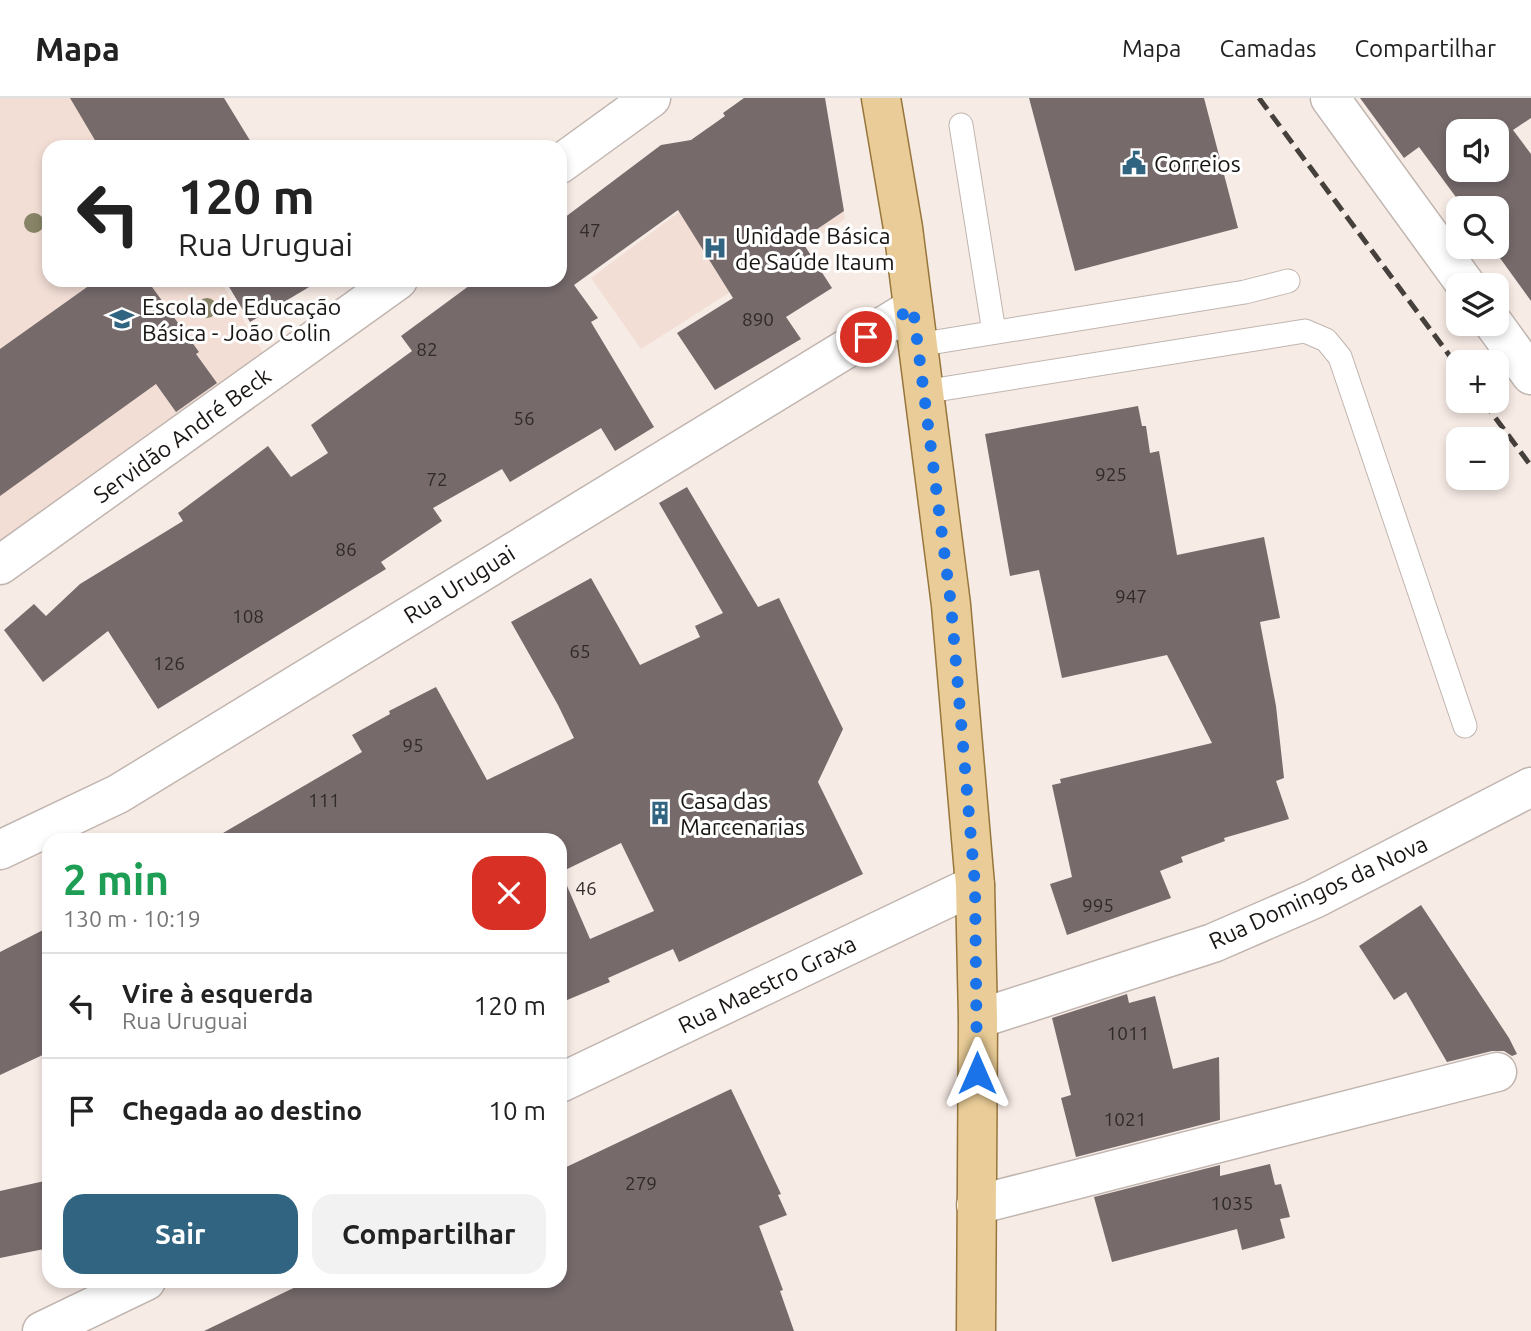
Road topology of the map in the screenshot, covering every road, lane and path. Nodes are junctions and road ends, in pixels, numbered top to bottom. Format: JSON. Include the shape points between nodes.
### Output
{"nodes":[{"id":1,"x":651,"y":98,"type":"edge"},
{"id":2,"x":881,"y":98,"type":"edge"},
{"id":3,"x":1330,"y":98,"type":"edge"},
{"id":4,"x":961,"y":125,"type":"dead end"},
{"id":5,"x":567,"y":158,"type":"edge"},
{"id":6,"x":1457,"y":273,"type":"edge"},
{"id":7,"x":1288,"y":281,"type":"dead end"},
{"id":8,"x":388,"y":287,"type":"edge"},
{"id":9,"x":915,"y":326,"type":"junction"},
{"id":10,"x":994,"y":332,"type":"junction"},
{"id":11,"x":1503,"y":336,"type":"edge"},
{"id":12,"x":1531,"y":374,"type":"edge"},
{"id":13,"x":923,"y":392,"type":"junction"},
{"id":14,"x":0,"y":565,"type":"edge"},
{"id":15,"x":1465,"y":726,"type":"dead end"},
{"id":16,"x":1531,"y":787,"type":"edge"},
{"id":17,"x":0,"y":850,"type":"edge"},
{"id":18,"x":975,"y":885,"type":"junction"},
{"id":19,"x":978,"y":1019,"type":"junction"},
{"id":20,"x":1497,"y":1072,"type":"dead end"},
{"id":21,"x":567,"y":1080,"type":"edge"},
{"id":22,"x":976,"y":1205,"type":"junction"},
{"id":23,"x":131,"y":1288,"type":"edge"},
{"id":24,"x":42,"y":1331,"type":"edge"},
{"id":25,"x":976,"y":1331,"type":"edge"}],
"edges":[{"from":1,"to":5,"type":"street"},
{"from":2,"to":9,"type":"main road"},
{"from":3,"to":6,"type":"street"},
{"from":4,"to":10,"type":"lane"},
{"from":7,"to":10,"type":"lane"},
{"from":8,"to":14,"type":"street","name":"Servidão André Beck"},
{"from":9,"to":10,"type":"lane"},
{"from":9,"to":13,"type":"main road"},
{"from":9,"to":17,"type":"street","name":"Rua Uruguai","via":[[118,794]]},
{"from":11,"to":12,"type":"street"},
{"from":13,"to":15,"type":"lane","via":[[1305,331],[1326,340],[1340,357]]},
{"from":13,"to":18,"type":"main road","via":[[951,605]]},
{"from":16,"to":19,"type":"street","name":"Rua Domingos da Nova","via":[[1314,898],[1213,943]]},
{"from":18,"to":19,"type":"main road"},
{"from":18,"to":21,"type":"street","name":"Rua Maestro Graxa"},
{"from":19,"to":22,"type":"main road"},
{"from":20,"to":22,"type":"street"},
{"from":22,"to":25,"type":"main road"},
{"from":23,"to":24,"type":"street"}]}
